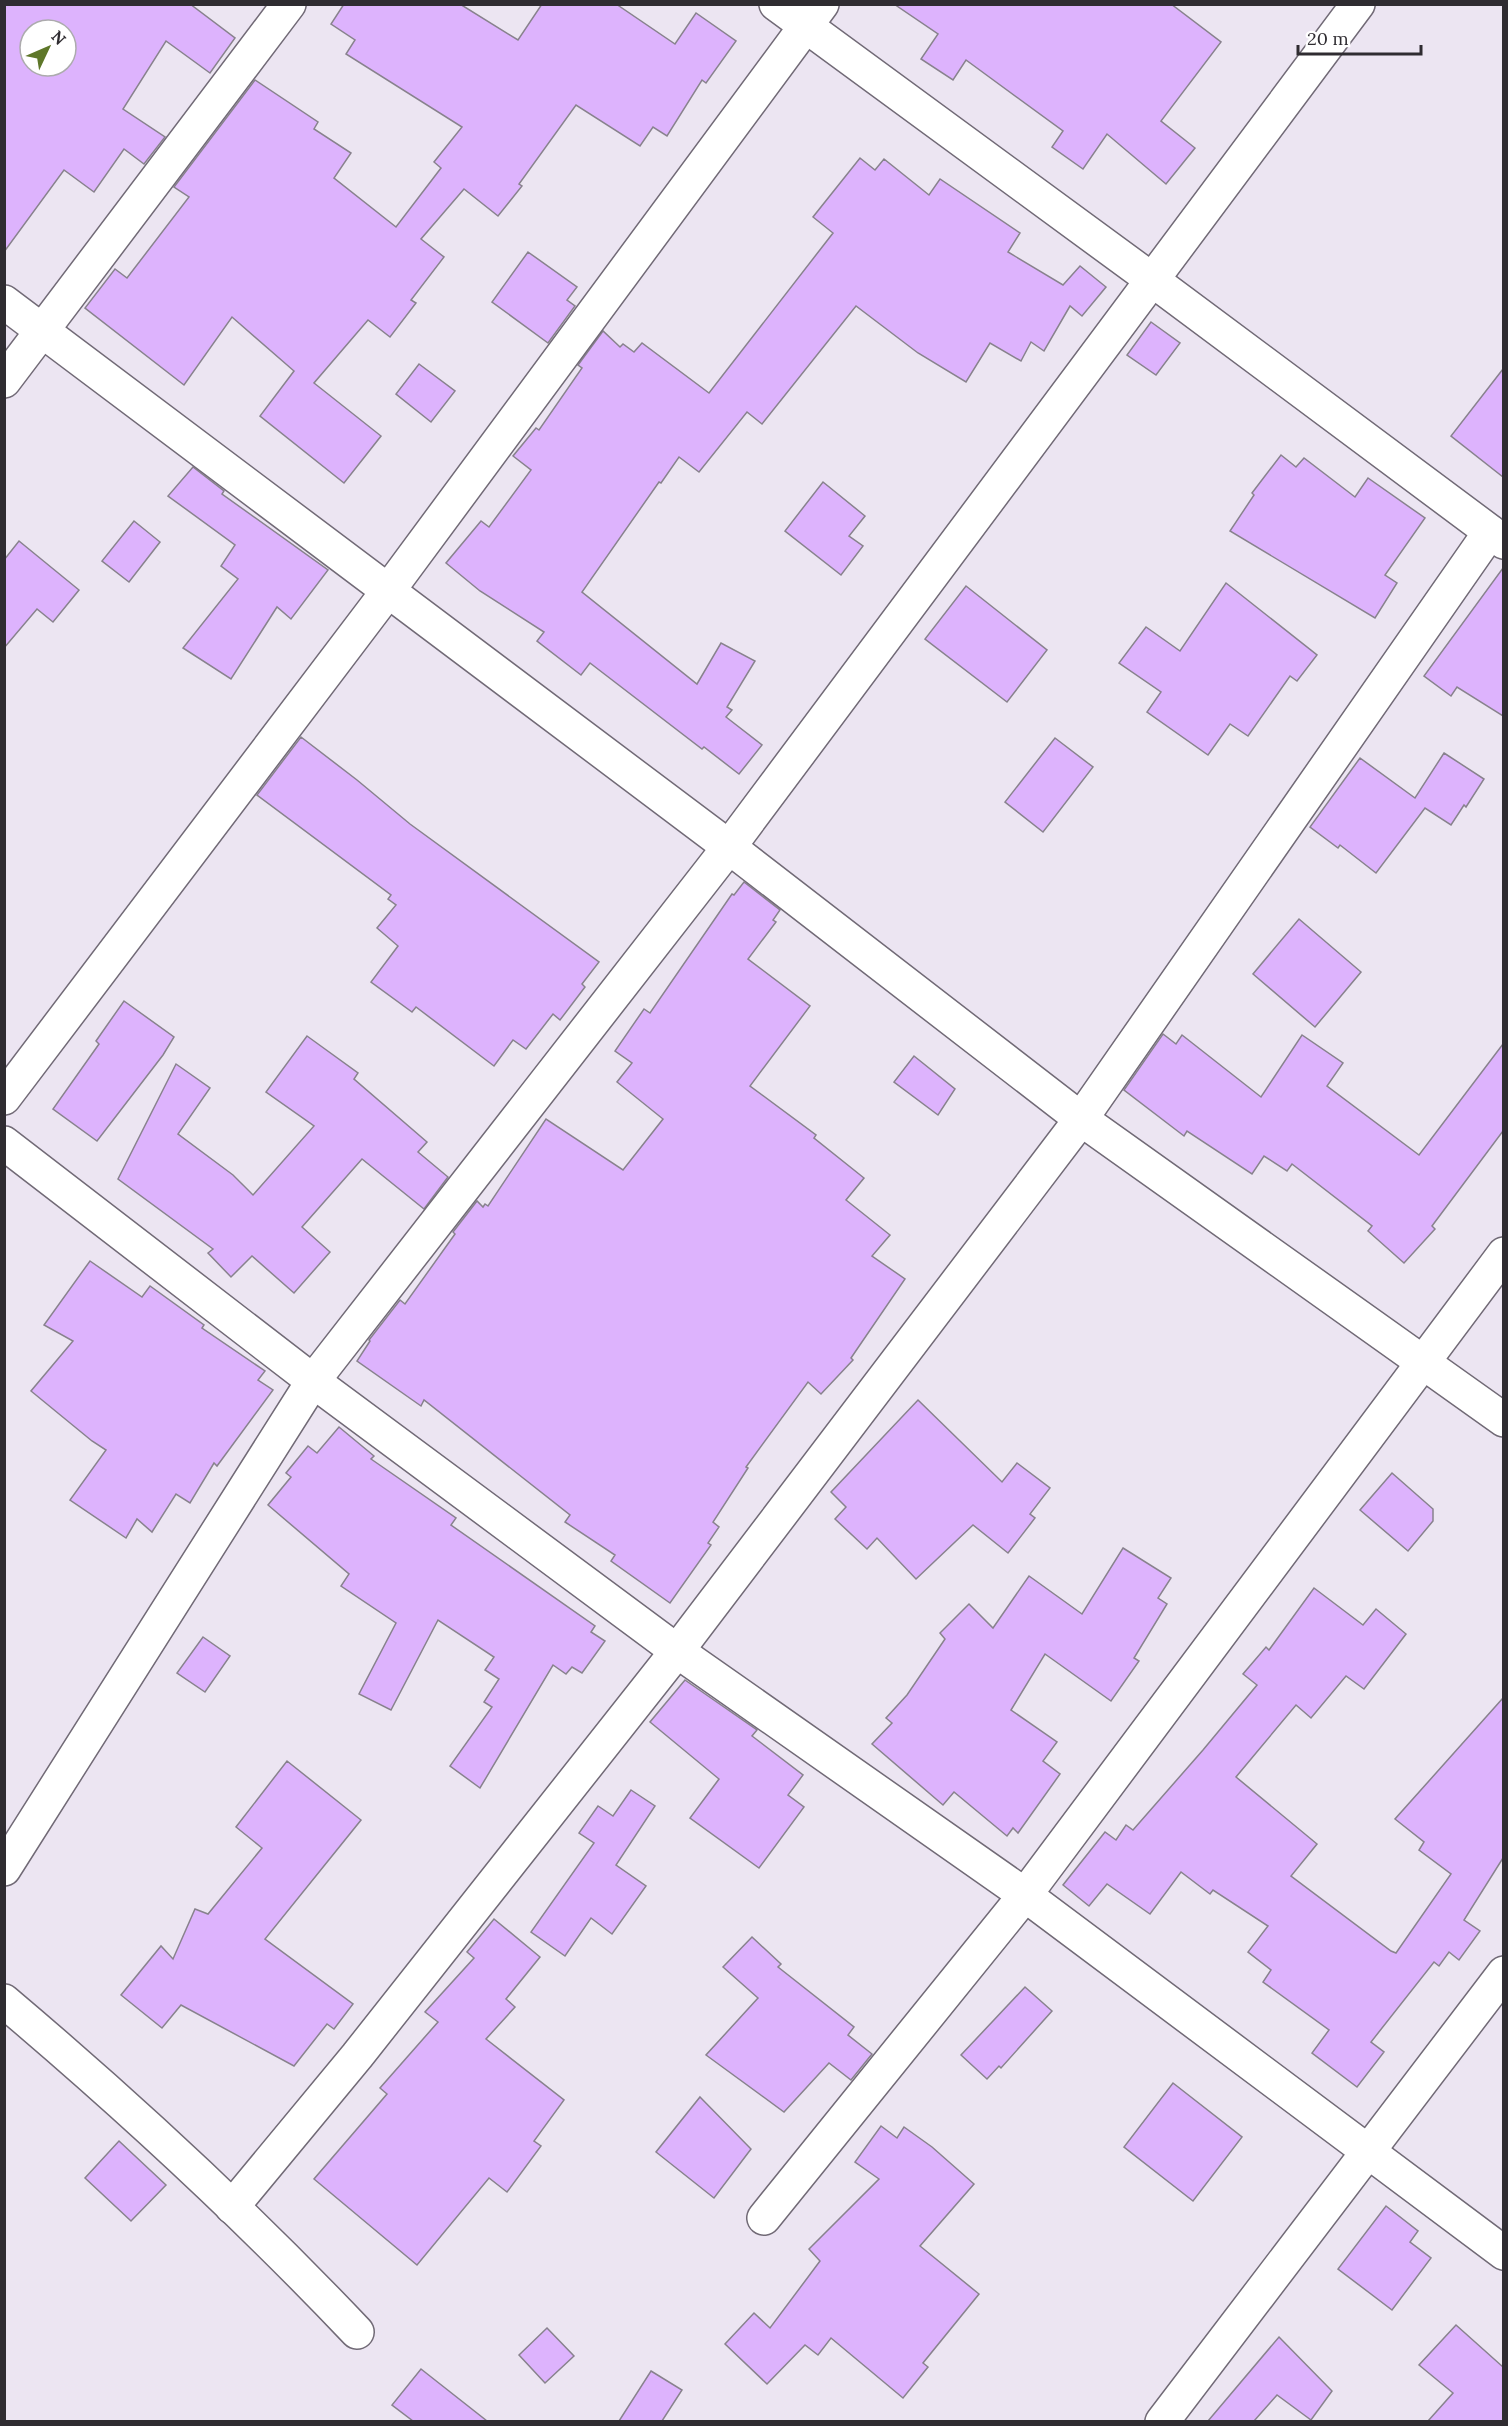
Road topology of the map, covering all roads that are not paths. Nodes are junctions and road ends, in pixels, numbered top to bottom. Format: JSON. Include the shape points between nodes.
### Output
{"nodes":[{"id":1,"x":289,"y":4,"type":"edge"},
{"id":2,"x":776,"y":4,"type":"edge"},
{"id":3,"x":1358,"y":4,"type":"edge"},
{"id":4,"x":814,"y":15,"type":"edge"},
{"id":5,"x":1151,"y":279,"type":"junction"},
{"id":6,"x":4,"y":302,"type":"edge"},
{"id":7,"x":43,"y":331,"type":"junction"},
{"id":8,"x":4,"y":381,"type":"edge"},
{"id":9,"x":1497,"y":537,"type":"edge"},
{"id":10,"x":388,"y":591,"type":"junction"},
{"id":11,"x":729,"y":847,"type":"junction"},
{"id":12,"x":4,"y":1098,"type":"edge"},
{"id":13,"x":1081,"y":1119,"type":"junction"},
{"id":14,"x":4,"y":1143,"type":"edge"},
{"id":15,"x":1503,"y":1254,"type":"edge"},
{"id":16,"x":1424,"y":1362,"type":"junction"},
{"id":17,"x":314,"y":1381,"type":"junction"},
{"id":18,"x":1503,"y":1420,"type":"edge"},
{"id":19,"x":677,"y":1651,"type":"junction"},
{"id":20,"x":4,"y":1869,"type":"edge"},
{"id":21,"x":1025,"y":1895,"type":"junction"},
{"id":22,"x":1503,"y":1972,"type":"edge"},
{"id":23,"x":4,"y":2001,"type":"edge"},
{"id":24,"x":1368,"y":2152,"type":"junction"},
{"id":25,"x":232,"y":2207,"type":"junction"},
{"id":26,"x":764,"y":2218,"type":"dead end"},
{"id":27,"x":1503,"y":2253,"type":"edge"},
{"id":28,"x":357,"y":2332,"type":"dead end"},
{"id":29,"x":1162,"y":2421,"type":"edge"}],
"edges":[{"from":1,"to":7,"type":"street"},
{"from":2,"to":4,"type":"street"},
{"from":3,"to":5,"type":"street"},
{"from":4,"to":5,"type":"street"},
{"from":4,"to":10,"type":"street"},
{"from":5,"to":9,"type":"street"},
{"from":5,"to":11,"type":"street"},
{"from":6,"to":7,"type":"street"},
{"from":7,"to":8,"type":"street"},
{"from":7,"to":10,"type":"street"},
{"from":9,"to":13,"type":"street"},
{"from":10,"to":11,"type":"street"},
{"from":10,"to":12,"type":"street"},
{"from":11,"to":13,"type":"street"},
{"from":11,"to":17,"type":"street"},
{"from":13,"to":16,"type":"street"},
{"from":13,"to":19,"type":"street"},
{"from":14,"to":17,"type":"street"},
{"from":15,"to":16,"type":"street"},
{"from":16,"to":18,"type":"street"},
{"from":16,"to":21,"type":"street"},
{"from":17,"to":19,"type":"street"},
{"from":17,"to":20,"type":"street"},
{"from":19,"to":21,"type":"street"},
{"from":19,"to":25,"type":"street","via":[[357,2056]]},
{"from":21,"to":24,"type":"street"},
{"from":21,"to":26,"type":"street"},
{"from":22,"to":24,"type":"street"},
{"from":23,"to":25,"type":"street"},
{"from":24,"to":27,"type":"street"},
{"from":24,"to":29,"type":"street"},
{"from":25,"to":28,"type":"street"}]}
